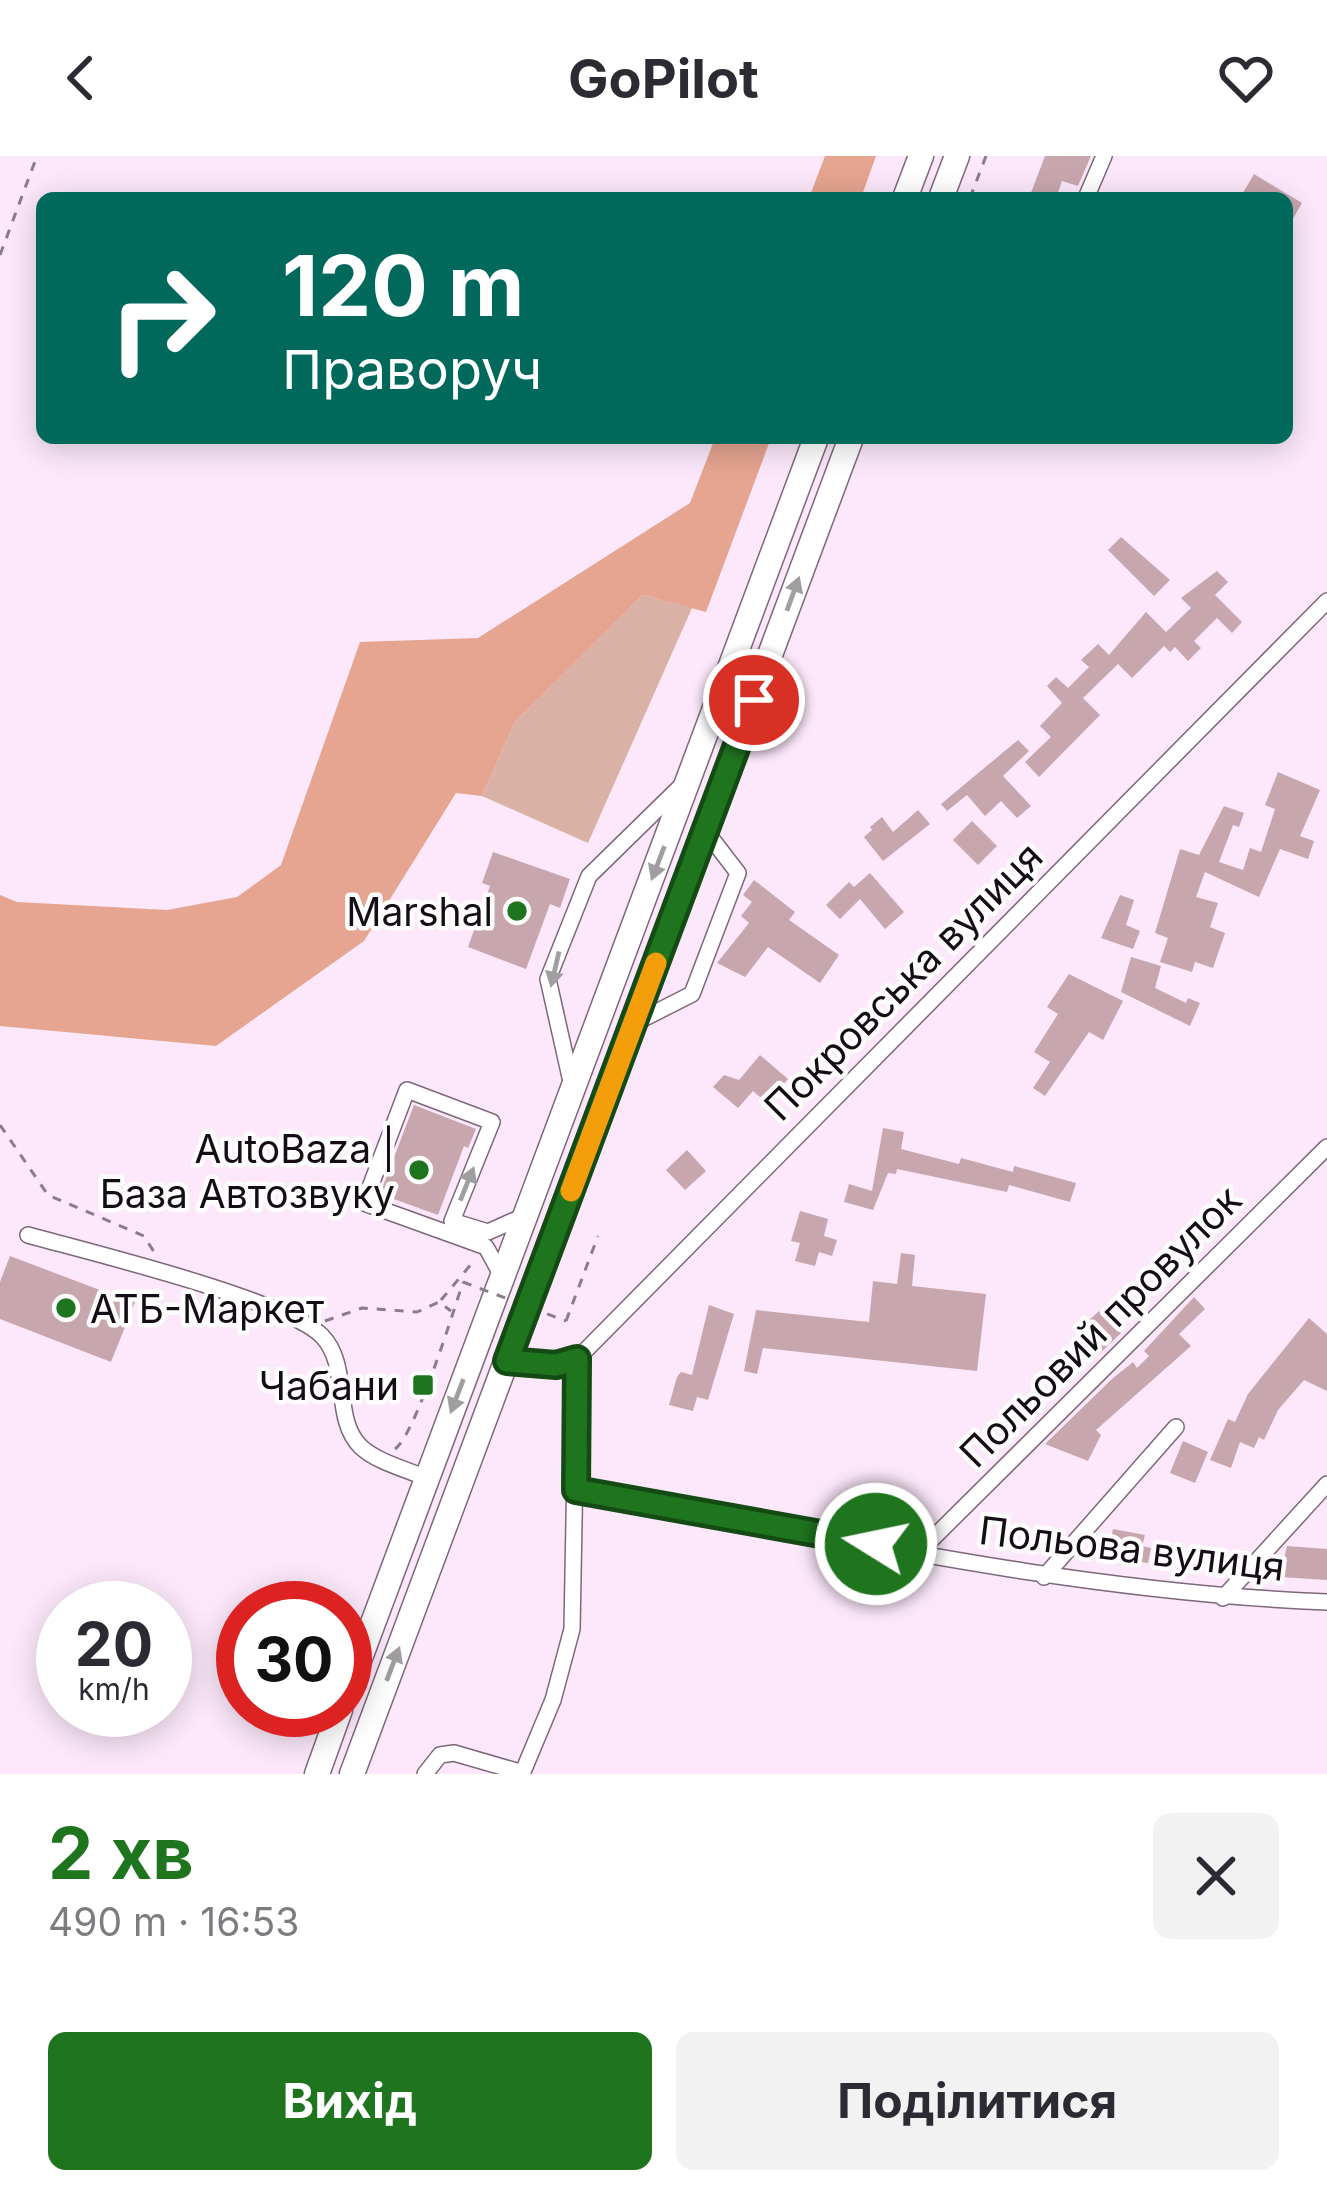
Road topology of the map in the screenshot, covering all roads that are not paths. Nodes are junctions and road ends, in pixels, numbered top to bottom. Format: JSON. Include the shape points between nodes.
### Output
{"nodes":[{"id":1,"x":921,"y":156,"type":"edge"},
{"id":2,"x":957,"y":156,"type":"edge"},
{"id":3,"x":1104,"y":156,"type":"edge"},
{"id":4,"x":907,"y":192,"type":"edge"},
{"id":5,"x":943,"y":192,"type":"edge"},
{"id":6,"x":1089,"y":192,"type":"edge"},
{"id":7,"x":814,"y":444,"type":"edge"},
{"id":8,"x":849,"y":444,"type":"edge"},
{"id":9,"x":1327,"y":601,"type":"edge"},
{"id":10,"x":691,"y":777,"type":"junction"},
{"id":11,"x":705,"y":830,"type":"junction"},
{"id":12,"x":633,"y":1024,"type":"junction"},
{"id":13,"x":573,"y":1087,"type":"junction"},
{"id":14,"x":1327,"y":1147,"type":"edge"},
{"id":15,"x":524,"y":1216,"type":"junction"},
{"id":16,"x":28,"y":1235,"type":"dead end"},
{"id":17,"x":502,"y":1276,"type":"junction"},
{"id":18,"x":577,"y":1359,"type":"junction"},
{"id":19,"x":507,"y":1361,"type":"junction"},
{"id":20,"x":1176,"y":1427,"type":"dead end"},
{"id":21,"x":427,"y":1478,"type":"junction"},
{"id":22,"x":1327,"y":1484,"type":"edge"},
{"id":23,"x":576,"y":1490,"type":"junction"},
{"id":24,"x":919,"y":1552,"type":"junction"},
{"id":25,"x":1044,"y":1577,"type":"junction"},
{"id":26,"x":1223,"y":1598,"type":"junction"},
{"id":27,"x":1327,"y":1602,"type":"edge"},
{"id":28,"x":372,"y":1626,"type":"edge"},
{"id":29,"x":330,"y":1737,"type":"edge"},
{"id":30,"x":359,"y":1767,"type":"edge"},
{"id":31,"x":523,"y":1773,"type":"edge"},
{"id":32,"x":317,"y":1774,"type":"edge"},
{"id":33,"x":425,"y":1774,"type":"edge"}],
"edges":[{"from":1,"to":4,"type":"highway"},
{"from":2,"to":5,"type":"highway"},
{"from":3,"to":6,"type":"street"},
{"from":7,"to":10,"type":"highway"},
{"from":11,"to":8,"type":"highway","one_way":true},
{"from":9,"to":18,"type":"street","name":"Покровська вулиця"},
{"from":10,"to":13,"type":"highway","one_way":true},
{"from":10,"to":13,"type":"street","one_way":true,"via":[[589,876],[548,980]]},
{"from":11,"to":12,"type":"highway"},
{"from":11,"to":12,"type":"street","via":[[738,873],[692,994]]},
{"from":12,"to":19,"type":"highway"},
{"from":13,"to":15,"type":"highway"},
{"from":14,"to":24,"type":"street","name":"Польовий провулок"},
{"from":15,"to":17,"type":"highway"},
{"from":15,"to":17,"type":"street","one_way":true,"via":[[488,1232],[452,1221],[492,1122],[407,1090],[364,1203],[486,1247]]},
{"from":16,"to":21,"type":"street","via":[[310,1326],[332,1349],[362,1448]]},
{"from":17,"to":21,"type":"highway","one_way":true},
{"from":18,"to":19,"type":"street"},
{"from":18,"to":23,"type":"street"},
{"from":30,"to":19,"type":"highway","one_way":true},
{"from":20,"to":25,"type":"street"},
{"from":21,"to":28,"type":"highway"},
{"from":22,"to":26,"type":"street"},
{"from":23,"to":24,"type":"street","name":"Польова вулиця"},
{"from":23,"to":31,"type":"street","via":[[567,1660]]},
{"from":24,"to":25,"type":"street","name":"Польова вулиця"},
{"from":25,"to":26,"type":"street","name":"Польова вулиця"},
{"from":26,"to":27,"type":"street","name":"Польова вулиця"},
{"from":29,"to":32,"type":"highway"},
{"from":31,"to":33,"type":"street","via":[[454,1753],[440,1755]]}]}
